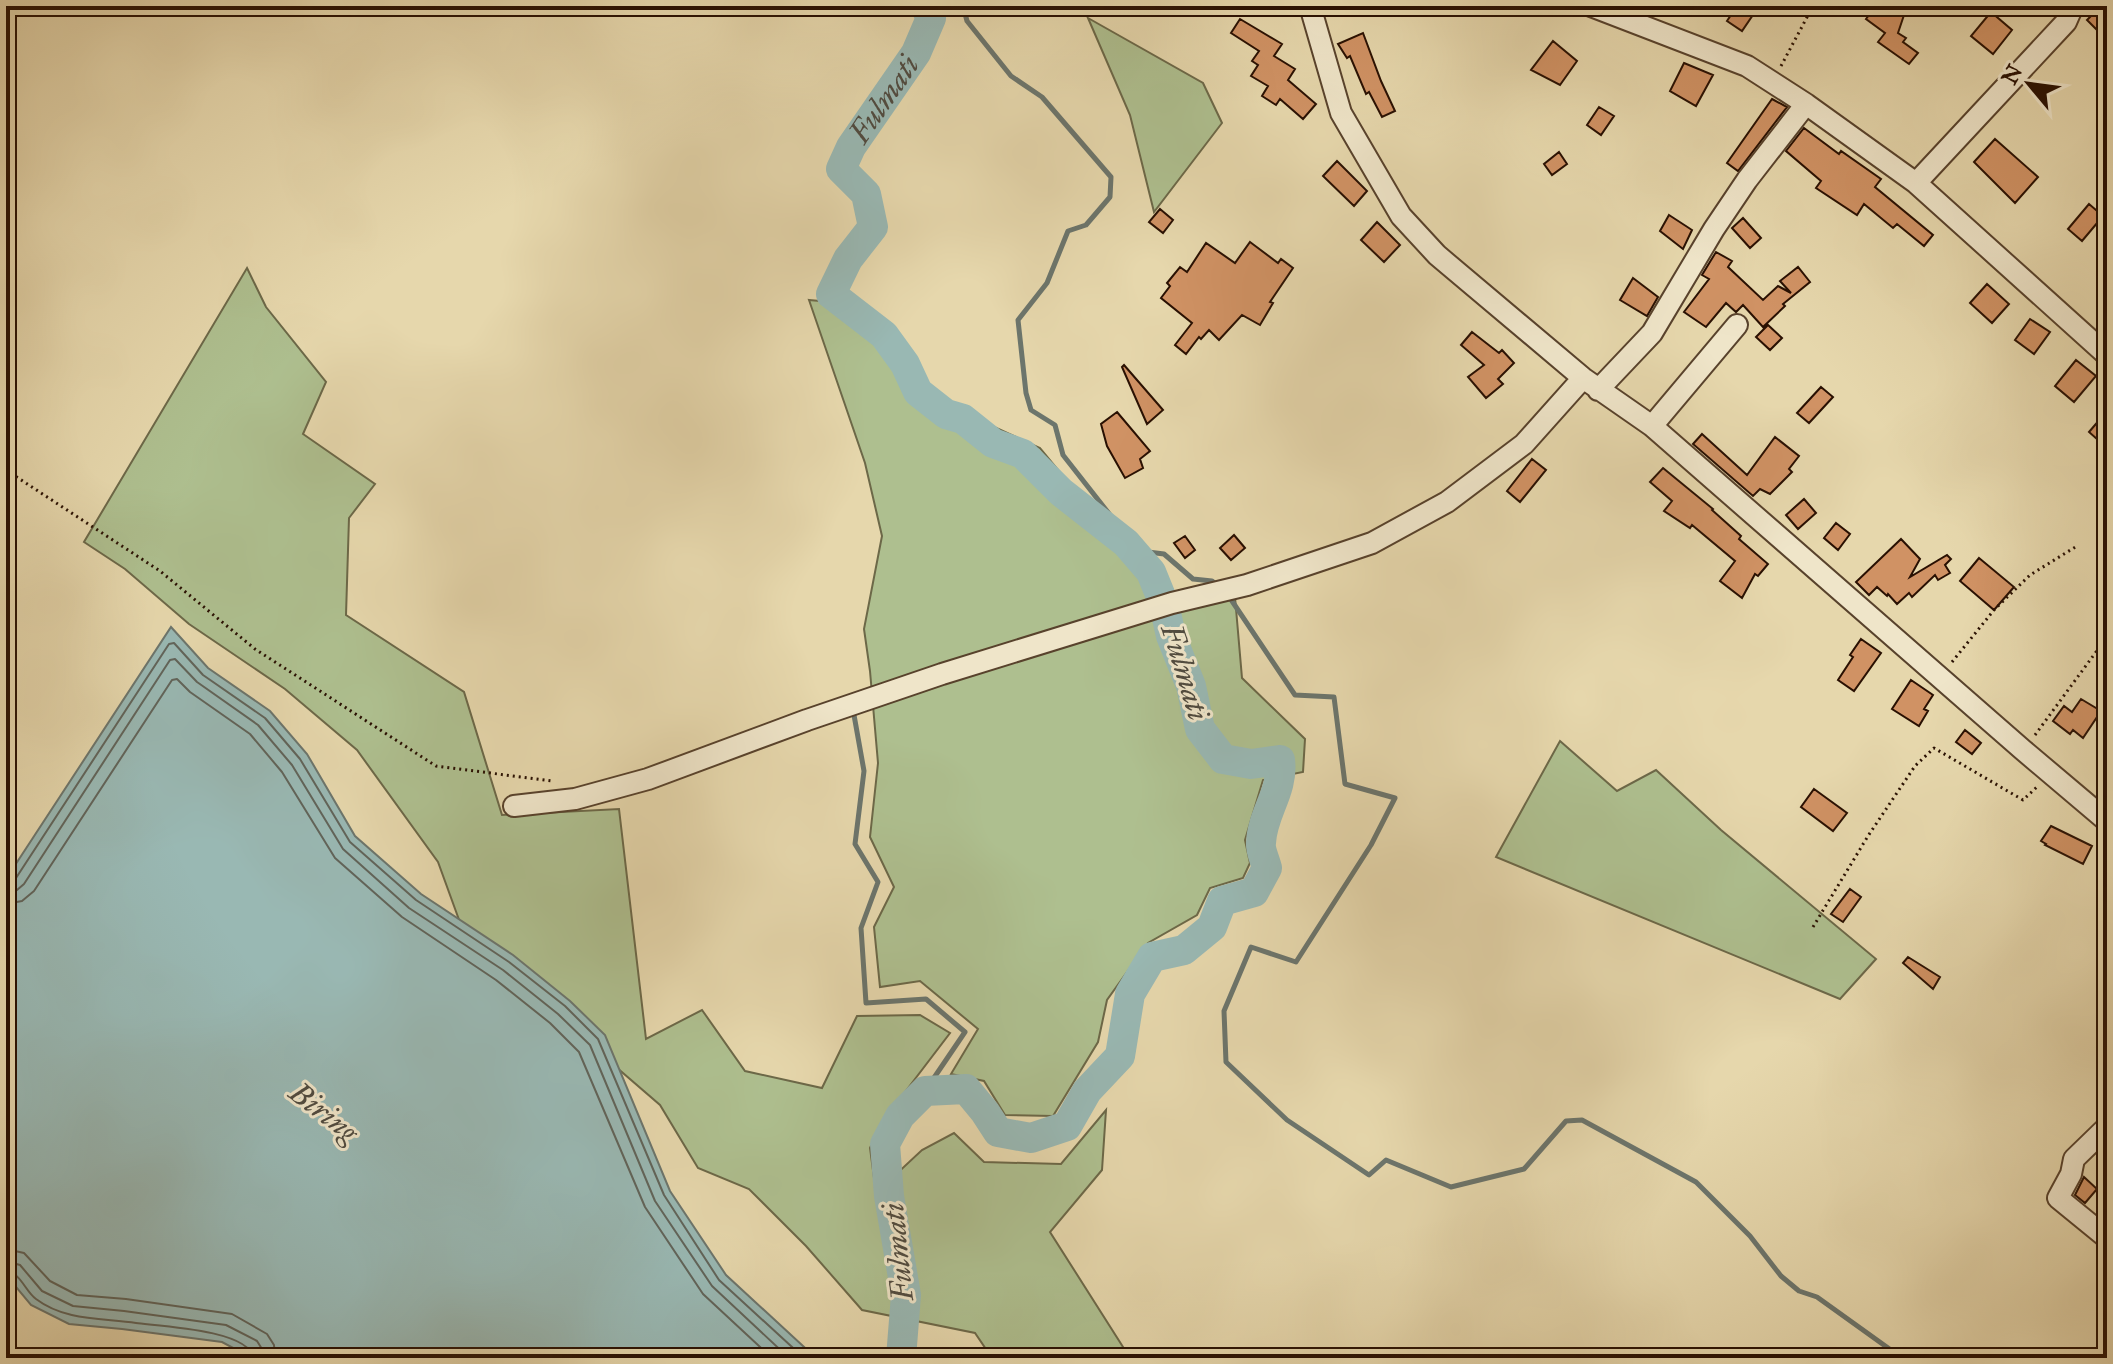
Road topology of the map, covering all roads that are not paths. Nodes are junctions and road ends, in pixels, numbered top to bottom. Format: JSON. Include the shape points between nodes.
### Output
{"nodes":[{"id":1,"x":1310,"y":6,"type":"edge"},
{"id":2,"x":1591,"y":6,"type":"edge"},
{"id":3,"x":2073,"y":6,"type":"edge"},
{"id":4,"x":1806,"y":104,"type":"junction"},
{"id":5,"x":1916,"y":183,"type":"junction"},
{"id":6,"x":1737,"y":325,"type":"dead end"},
{"id":7,"x":2107,"y":355,"type":"edge"},
{"id":8,"x":1590,"y":384,"type":"junction"},
{"id":9,"x":1652,"y":426,"type":"junction"},
{"id":10,"x":514,"y":806,"type":"dead end"},
{"id":11,"x":2107,"y":821,"type":"edge"},
{"id":12,"x":2107,"y":1127,"type":"edge"},
{"id":13,"x":2107,"y":1238,"type":"edge"}],
"edges":[{"from":1,"to":8,"type":"street","via":[[1341,113],[1401,216],[1437,255]]},
{"from":2,"to":4,"type":"street","via":[[1747,66]]},
{"from":3,"to":5,"type":"street","via":[[2066,22]]},
{"from":4,"to":5,"type":"street"},
{"from":4,"to":8,"type":"street","via":[[1730,205],[1652,333]]},
{"from":5,"to":7,"type":"street"},
{"from":6,"to":9,"type":"street"},
{"from":8,"to":9,"type":"street"},
{"from":8,"to":10,"type":"street","via":[[1524,444],[1447,502],[1372,543],[942,674],[648,779],[575,799]]},
{"from":9,"to":11,"type":"street"},
{"from":12,"to":13,"type":"street","via":[[2074,1159],[2058,1198]]}]}
